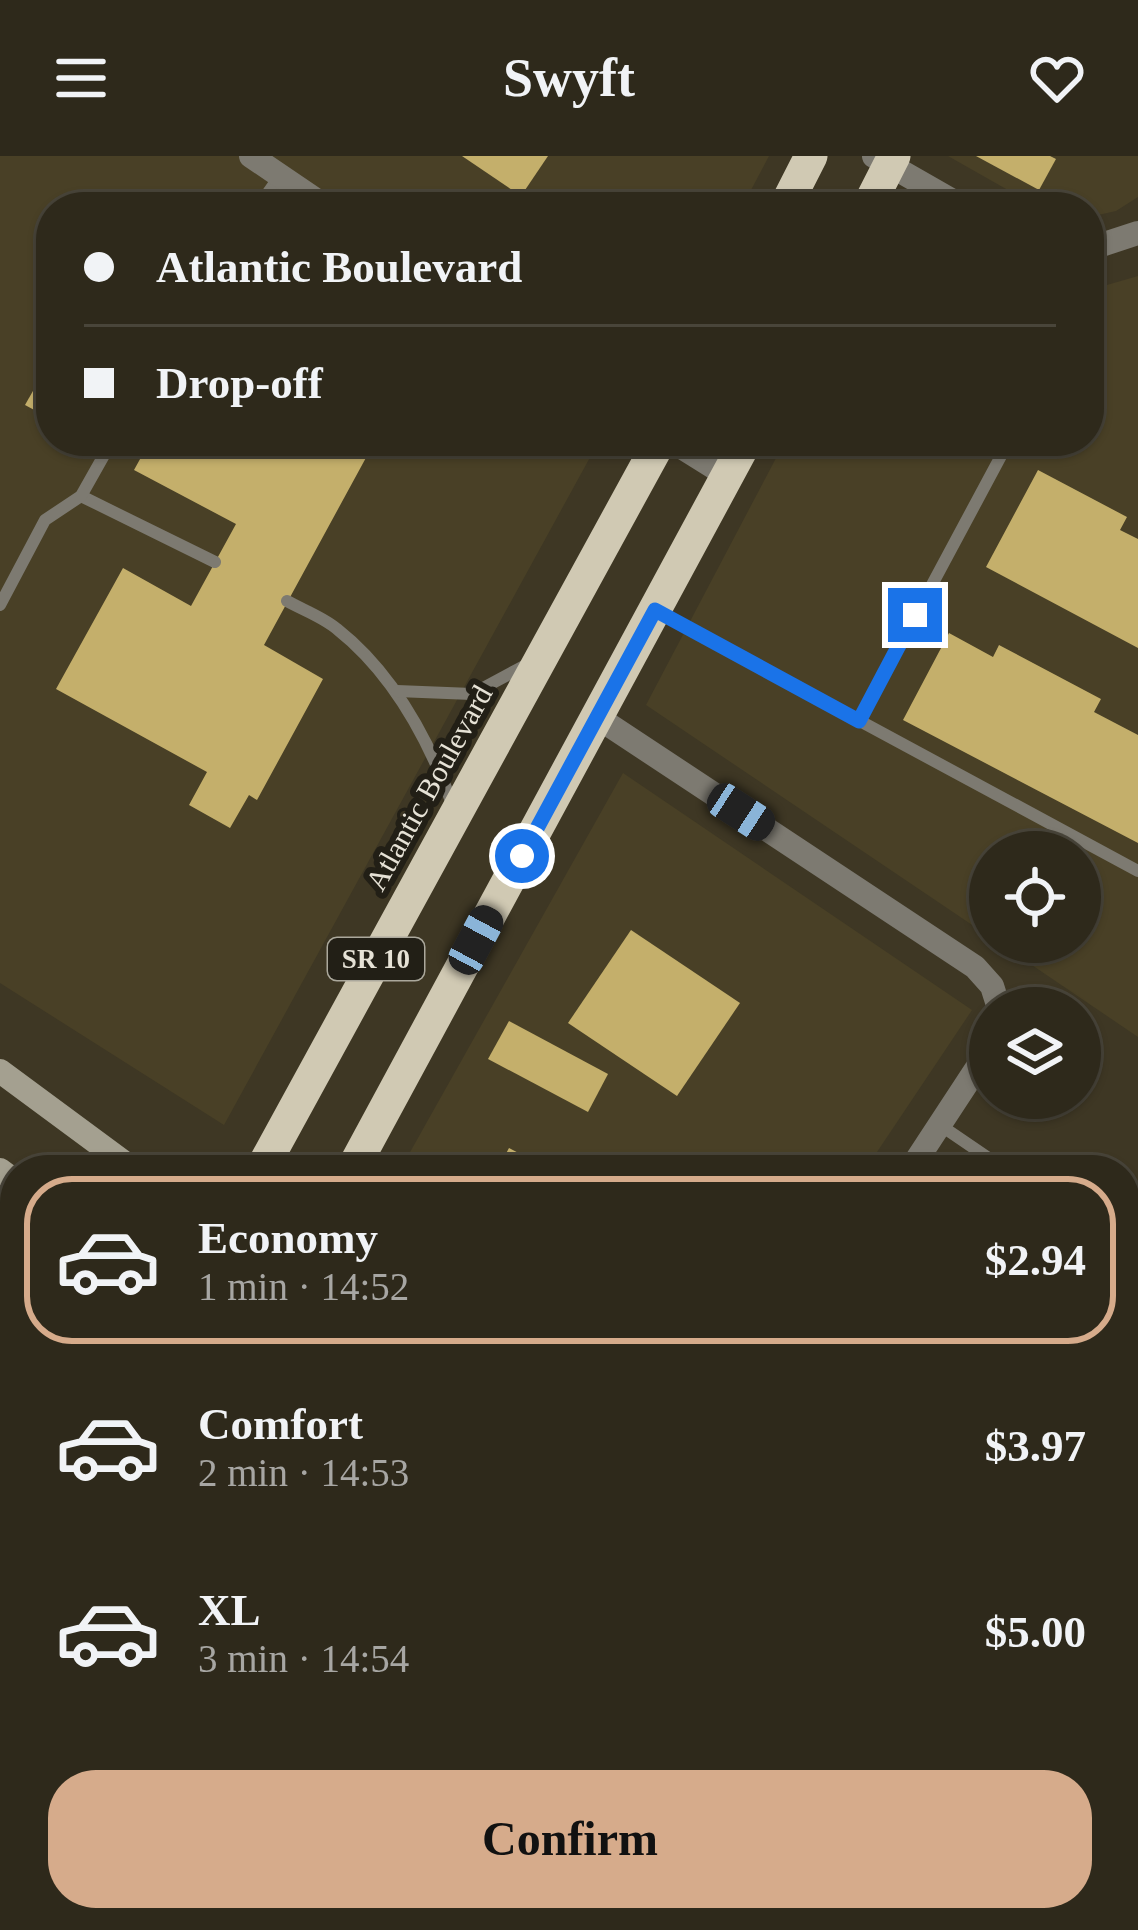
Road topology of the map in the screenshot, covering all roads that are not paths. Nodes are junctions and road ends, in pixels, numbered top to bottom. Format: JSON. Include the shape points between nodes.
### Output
{"nodes":[{"id":1,"x":251,"y":156,"type":"edge"},
{"id":2,"x":812,"y":156,"type":"edge"},
{"id":3,"x":886,"y":159,"type":"edge"},
{"id":4,"x":280,"y":176,"type":"junction"},
{"id":5,"x":269,"y":192,"type":"edge"},
{"id":6,"x":304,"y":192,"type":"edge"},
{"id":7,"x":792,"y":192,"type":"edge"},
{"id":8,"x":874,"y":192,"type":"edge"},
{"id":9,"x":939,"y":192,"type":"edge"},
{"id":10,"x":1138,"y":233,"type":"edge"},
{"id":11,"x":1104,"y":244,"type":"edge"},
{"id":12,"x":104,"y":456,"type":"edge"},
{"id":13,"x":652,"y":456,"type":"edge"},
{"id":14,"x":696,"y":456,"type":"edge"},
{"id":15,"x":738,"y":456,"type":"edge"},
{"id":16,"x":1001,"y":456,"type":"edge"},
{"id":17,"x":728,"y":476,"type":"junction"},
{"id":18,"x":82,"y":496,"type":"junction"},
{"id":19,"x":215,"y":562,"type":"dead end"},
{"id":20,"x":287,"y":602,"type":"dead end"},
{"id":21,"x":0,"y":605,"type":"edge"},
{"id":22,"x":655,"y":610,"type":"junction"},
{"id":23,"x":543,"y":656,"type":"junction"},
{"id":24,"x":397,"y":691,"type":"junction"},
{"id":25,"x":597,"y":717,"type":"junction"},
{"id":26,"x":859,"y":721,"type":"junction"},
{"id":27,"x":456,"y":814,"type":"junction"},
{"id":28,"x":1138,"y":872,"type":"edge"},
{"id":29,"x":992,"y":987,"type":"edge"},
{"id":30,"x":0,"y":1071,"type":"edge"},
{"id":31,"x":969,"y":1080,"type":"edge"},
{"id":32,"x":940,"y":1125,"type":"junction"},
{"id":33,"x":114,"y":1155,"type":"edge"},
{"id":34,"x":268,"y":1155,"type":"edge"},
{"id":35,"x":360,"y":1155,"type":"edge"},
{"id":36,"x":920,"y":1155,"type":"edge"},
{"id":37,"x":984,"y":1155,"type":"edge"}],
"edges":[{"from":1,"to":4,"type":"street"},
{"from":2,"to":7,"type":"highway"},
{"from":3,"to":8,"type":"highway"},
{"from":3,"to":9,"type":"street"},
{"from":4,"to":5,"type":"lane"},
{"from":4,"to":6,"type":"street"},
{"from":10,"to":11,"type":"street"},
{"from":12,"to":18,"type":"lane"},
{"from":13,"to":23,"type":"highway","name":"Atlantic Boulevard","number":"SR 10"},
{"from":14,"to":17,"type":"street"},
{"from":15,"to":17,"type":"highway","number":"SR 10"},
{"from":16,"to":26,"type":"lane"},
{"from":17,"to":22,"type":"highway","number":"SR 10"},
{"from":18,"to":19,"type":"lane"},
{"from":18,"to":21,"type":"lane","via":[[45,520]]},
{"from":20,"to":24,"type":"lane","via":[[336,628]]},
{"from":22,"to":25,"type":"highway","number":"SR 10"},
{"from":22,"to":26,"type":"lane"},
{"from":23,"to":24,"type":"lane","via":[[472,694]]},
{"from":23,"to":27,"type":"highway","name":"Atlantic Boulevard","number":"SR 10"},
{"from":24,"to":27,"type":"lane"},
{"from":25,"to":29,"type":"street","via":[[975,967]]},
{"from":25,"to":35,"type":"highway","number":"SR 10"},
{"from":26,"to":28,"type":"lane"},
{"from":27,"to":34,"type":"highway","name":"Atlantic Boulevard","number":"SR 10"},
{"from":30,"to":33,"type":"main road"},
{"from":31,"to":32,"type":"street"},
{"from":32,"to":36,"type":"street"},
{"from":32,"to":37,"type":"lane"}]}
